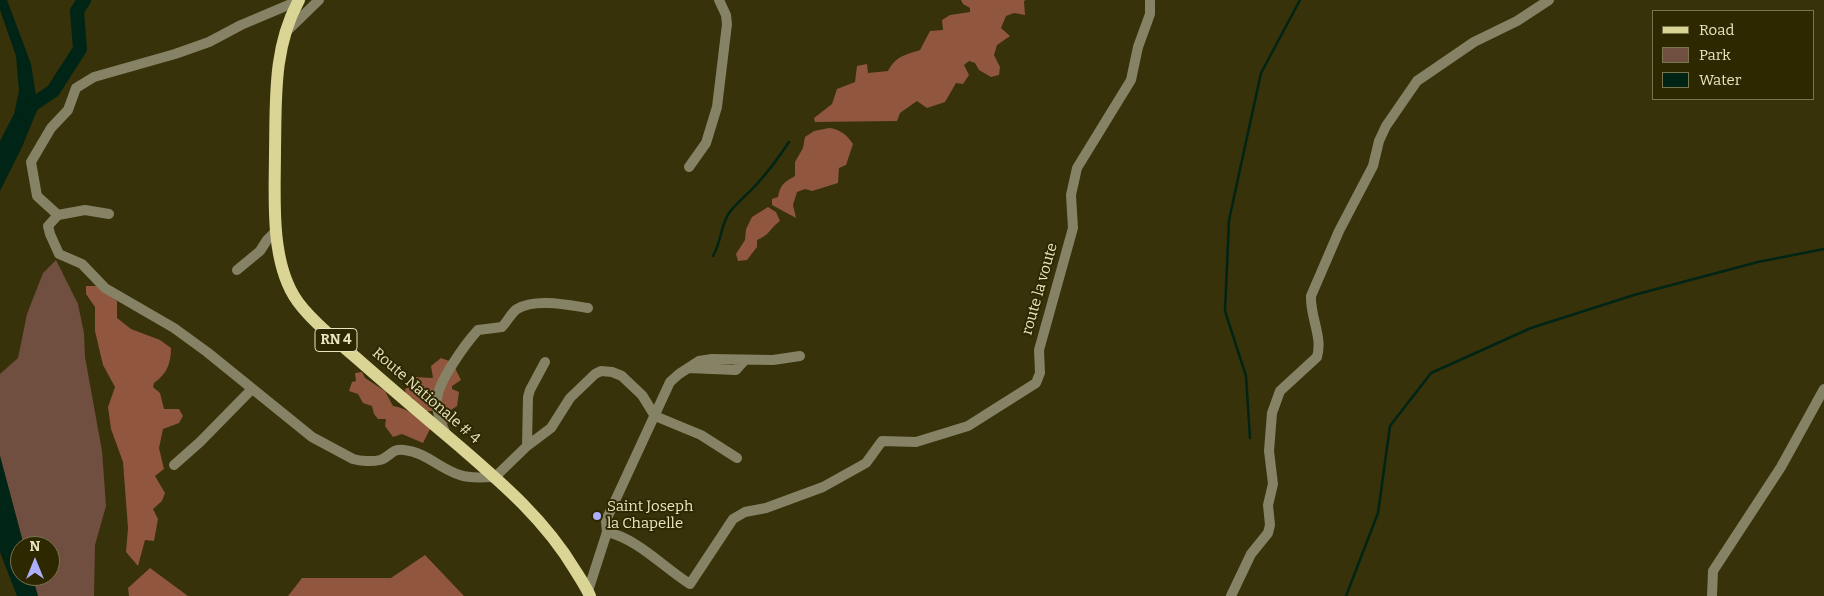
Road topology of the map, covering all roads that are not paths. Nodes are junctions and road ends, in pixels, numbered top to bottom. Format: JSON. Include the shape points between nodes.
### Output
{"nodes":[{"id":1,"x":298,"y":0,"type":"edge"},
{"id":2,"x":319,"y":0,"type":"edge"},
{"id":3,"x":719,"y":0,"type":"edge"},
{"id":4,"x":1150,"y":0,"type":"edge"},
{"id":5,"x":1549,"y":0,"type":"edge"},
{"id":6,"x":283,"y":36,"type":"junction"},
{"id":7,"x":689,"y":167,"type":"dead end"},
{"id":8,"x":109,"y":214,"type":"dead end"},
{"id":9,"x":58,"y":215,"type":"junction"},
{"id":10,"x":276,"y":231,"type":"junction"},
{"id":11,"x":237,"y":270,"type":"dead end"},
{"id":12,"x":588,"y":308,"type":"dead end"},
{"id":13,"x":800,"y":356,"type":"dead end"},
{"id":14,"x":545,"y":362,"type":"dead end"},
{"id":15,"x":252,"y":389,"type":"junction"},
{"id":16,"x":1824,"y":389,"type":"edge"},
{"id":17,"x":655,"y":416,"type":"junction"},
{"id":18,"x":447,"y":436,"type":"junction"},
{"id":19,"x":527,"y":446,"type":"junction"},
{"id":20,"x":737,"y":458,"type":"dead end"},
{"id":21,"x":174,"y":465,"type":"dead end"},
{"id":22,"x":495,"y":477,"type":"junction"},
{"id":23,"x":607,"y":532,"type":"junction"},
{"id":24,"x":589,"y":593,"type":"edge"},
{"id":25,"x":1230,"y":596,"type":"edge"},
{"id":26,"x":1712,"y":596,"type":"edge"}],
"edges":[{"from":1,"to":6,"type":"main road","name":"Route Nationale # 4","number":"RN 4"},
{"from":1,"to":9,"type":"street","via":[[209,42],[94,77],[76,88],[68,110],[51,128],[31,162],[37,196]]},
{"from":2,"to":6,"type":"street"},
{"from":3,"to":7,"type":"street","via":[[727,24],[717,107],[706,143]]},
{"from":4,"to":23,"type":"street","name":"route la voute","via":[[1150,14],[1131,80],[1077,168],[1072,195],[1073,228],[1039,350],[1040,373],[1036,384],[968,426],[916,442],[882,441],[866,463],[823,487],[766,508],[739,514],[690,584],[620,535]]},
{"from":5,"to":25,"type":"street","via":[[1517,21],[1474,42],[1417,81],[1386,126],[1373,166],[1339,231],[1311,296],[1319,343],[1317,357],[1280,391],[1272,413],[1270,525]]},
{"from":6,"to":10,"type":"main road","name":"Route Nationale # 4","number":"RN 4","via":[[276,99]]},
{"from":8,"to":9,"type":"street","via":[[85,210]]},
{"from":9,"to":15,"type":"street","via":[[48,226],[59,254],[82,264],[105,288],[174,328]]},
{"from":10,"to":11,"type":"street","via":[[260,251]]},
{"from":10,"to":18,"type":"main road","name":"Route Nationale # 4","number":"RN 4","via":[[284,271],[294,295],[305,310]]},
{"from":12,"to":18,"type":"street","via":[[534,304],[516,309],[502,327],[478,330],[460,353],[436,399],[439,418]]},
{"from":13,"to":17,"type":"street","via":[[773,360],[699,361],[670,382]]},
{"from":14,"to":19,"type":"street","via":[[528,397]]},
{"from":15,"to":21,"type":"street"},
{"from":15,"to":22,"type":"street","via":[[312,437],[353,459],[380,460],[391,452],[403,450],[418,453],[460,475]]},
{"from":16,"to":26,"type":"street","via":[[1781,467],[1713,571]]},
{"from":17,"to":19,"type":"street","via":[[642,395],[622,376],[601,371],[570,398],[551,428]]},
{"from":17,"to":20,"type":"street","via":[[701,435]]},
{"from":17,"to":23,"type":"street","via":[[608,516]]},
{"from":18,"to":22,"type":"main road","name":"Route Nationale # 4","number":"RN 4"},
{"from":19,"to":22,"type":"street"},
{"from":22,"to":24,"type":"main road","name":"Route Nationale # 4","number":"RN 4","via":[[540,520]]},
{"from":23,"to":24,"type":"street"}]}
